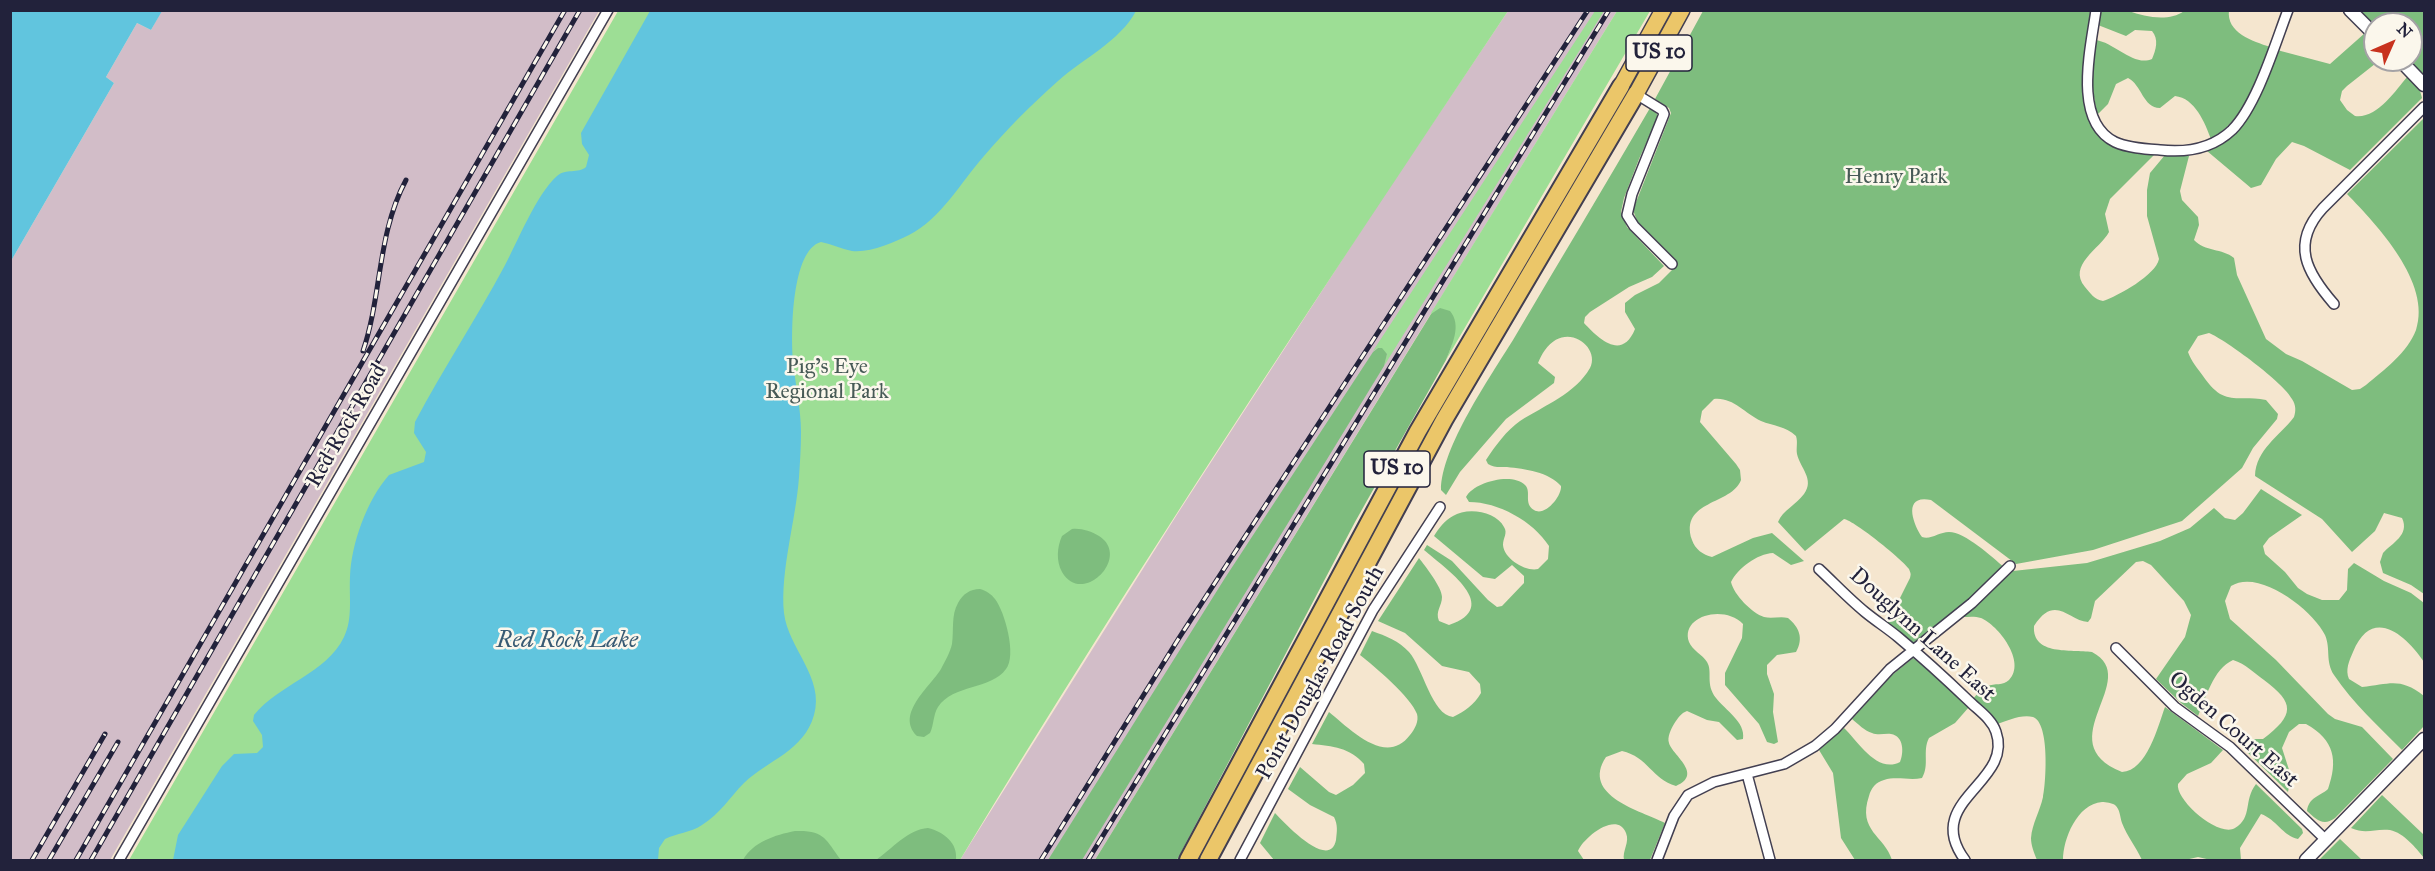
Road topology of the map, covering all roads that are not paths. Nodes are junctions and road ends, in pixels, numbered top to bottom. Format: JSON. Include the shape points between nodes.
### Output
{"nodes":[{"id":1,"x":608,"y":10,"type":"edge"},
{"id":2,"x":1663,"y":10,"type":"edge"},
{"id":3,"x":1682,"y":10,"type":"edge"},
{"id":4,"x":2096,"y":10,"type":"edge"},
{"id":5,"x":2288,"y":10,"type":"edge"},
{"id":6,"x":2350,"y":10,"type":"edge"},
{"id":7,"x":2363,"y":23,"type":"edge"},
{"id":8,"x":2412,"y":72,"type":"edge"},
{"id":9,"x":2424,"y":85,"type":"edge"},
{"id":10,"x":1621,"y":86,"type":"joint"},
{"id":11,"x":1636,"y":94,"type":"junction"},
{"id":12,"x":2424,"y":107,"type":"edge"},
{"id":13,"x":1672,"y":264,"type":"dead end"},
{"id":14,"x":2334,"y":304,"type":"dead end"},
{"id":15,"x":1440,"y":507,"type":"dead end"},
{"id":16,"x":2010,"y":566,"type":"dead end"},
{"id":17,"x":1819,"y":569,"type":"dead end"},
{"id":18,"x":2115,"y":648,"type":"dead end"},
{"id":19,"x":1913,"y":650,"type":"junction"},
{"id":20,"x":2424,"y":739,"type":"edge"},
{"id":21,"x":1747,"y":774,"type":"junction"},
{"id":22,"x":2326,"y":840,"type":"junction"},
{"id":23,"x":119,"y":861,"type":"edge"},
{"id":24,"x":1188,"y":861,"type":"edge"},
{"id":25,"x":1208,"y":861,"type":"edge"},
{"id":26,"x":1240,"y":861,"type":"edge"},
{"id":27,"x":1657,"y":861,"type":"edge"},
{"id":28,"x":1770,"y":861,"type":"edge"},
{"id":29,"x":1965,"y":861,"type":"edge"},
{"id":30,"x":2306,"y":861,"type":"edge"}],
"edges":[{"from":1,"to":23,"type":"street","name":"Red Rock Road"},
{"from":2,"to":10,"type":"highway","number":"US 10"},
{"from":3,"to":11,"type":"highway","number":"US 10"},
{"from":4,"to":5,"type":"street","via":[[2088,90],[2096,122],[2115,142],[2170,151],[2202,148],[2236,125],[2250,103]]},
{"from":6,"to":7,"type":"street"},
{"from":8,"to":9,"type":"street"},
{"from":10,"to":24,"type":"highway","number":"US 10","via":[[1418,431]]},
{"from":11,"to":13,"type":"street","via":[[1664,115],[1632,194],[1628,215]]},
{"from":11,"to":25,"type":"highway","number":"US 10","via":[[1444,420]]},
{"from":12,"to":14,"type":"street","via":[[2311,225],[2306,243],[2307,265],[2315,282]]},
{"from":15,"to":26,"type":"street","name":"Point Douglas Road South","via":[[1373,610]]},
{"from":16,"to":19,"type":"street","via":[[1972,603]]},
{"from":17,"to":19,"type":"street","name":"Douglynn Lane East"},
{"from":18,"to":22,"type":"street","name":"Ogden Court East","via":[[2175,707],[2230,747]]},
{"from":19,"to":21,"type":"street","via":[[1815,746],[1784,764]]},
{"from":19,"to":29,"type":"street","name":"Douglynn Lane East","via":[[1983,714],[1997,736],[1991,767],[1956,815],[1953,839]]},
{"from":20,"to":22,"type":"street"},
{"from":21,"to":27,"type":"street","via":[[1706,784],[1688,795],[1676,812]]},
{"from":21,"to":28,"type":"street"},
{"from":22,"to":30,"type":"street"}]}
